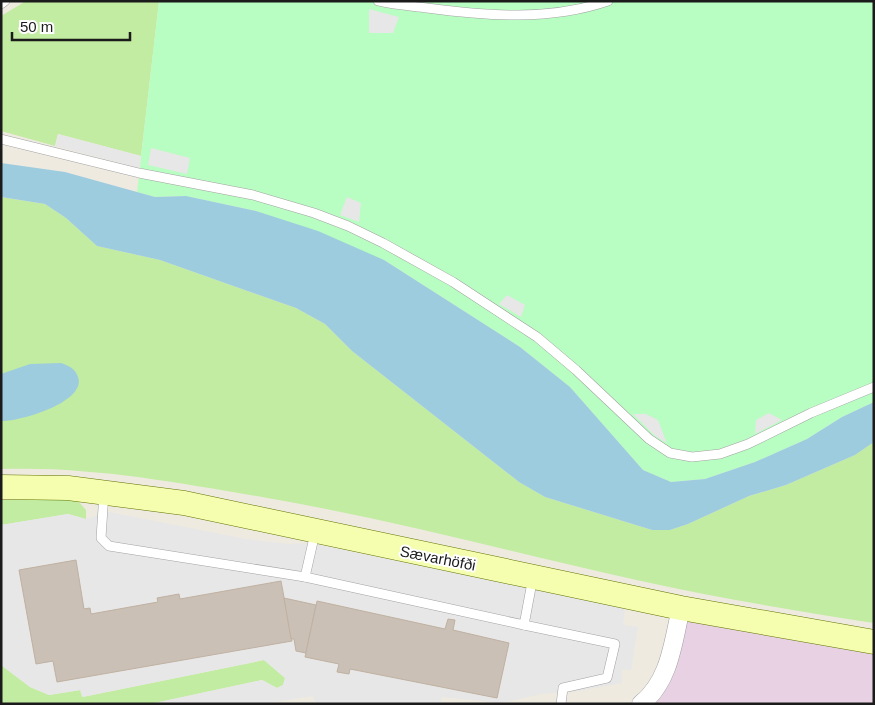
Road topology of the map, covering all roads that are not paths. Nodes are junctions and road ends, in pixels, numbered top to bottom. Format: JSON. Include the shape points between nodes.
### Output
{"nodes":[{"id":1,"x":5,"y":1,"type":"edge"},
{"id":2,"x":378,"y":1,"type":"edge"},
{"id":3,"x":608,"y":1,"type":"edge"},
{"id":4,"x":1,"y":4,"type":"edge"},
{"id":5,"x":1,"y":138,"type":"edge"},
{"id":6,"x":874,"y":387,"type":"edge"},
{"id":7,"x":1,"y":487,"type":"edge"},
{"id":8,"x":104,"y":492,"type":"junction"},
{"id":9,"x":315,"y":533,"type":"junction"},
{"id":10,"x":305,"y":577,"type":"junction"},
{"id":11,"x":533,"y":577,"type":"junction"},
{"id":12,"x":681,"y":608,"type":"junction"},
{"id":13,"x":524,"y":625,"type":"junction"},
{"id":14,"x":874,"y":642,"type":"edge"},
{"id":15,"x":561,"y":704,"type":"edge"},
{"id":16,"x":641,"y":704,"type":"edge"}],
"edges":[{"from":1,"to":4,"type":"lane"},
{"from":2,"to":3,"type":"lane","via":[[488,15],[554,14],[582,10]]},
{"from":5,"to":6,"type":"lane","via":[[253,196],[348,226],[453,282],[537,337],[649,439],[670,452],[692,457],[720,454]]},
{"from":7,"to":8,"type":"street","name":"Sævarhöfði","via":[[37,486]]},
{"from":8,"to":9,"type":"street","name":"Sævarhöfði","via":[[184,504]]},
{"from":8,"to":10,"type":"lane","via":[[101,538],[110,546]]},
{"from":9,"to":10,"type":"lane"},
{"from":9,"to":11,"type":"street","name":"Sævarhöfði"},
{"from":10,"to":13,"type":"lane"},
{"from":11,"to":12,"type":"street","name":"Sævarhöfði"},
{"from":11,"to":13,"type":"lane"},
{"from":12,"to":14,"type":"street","name":"Sævarhöfði"},
{"from":12,"to":16,"type":"street","via":[[666,668],[657,686]]},
{"from":13,"to":15,"type":"lane","via":[[614,644],[607,678],[563,688]]}]}
